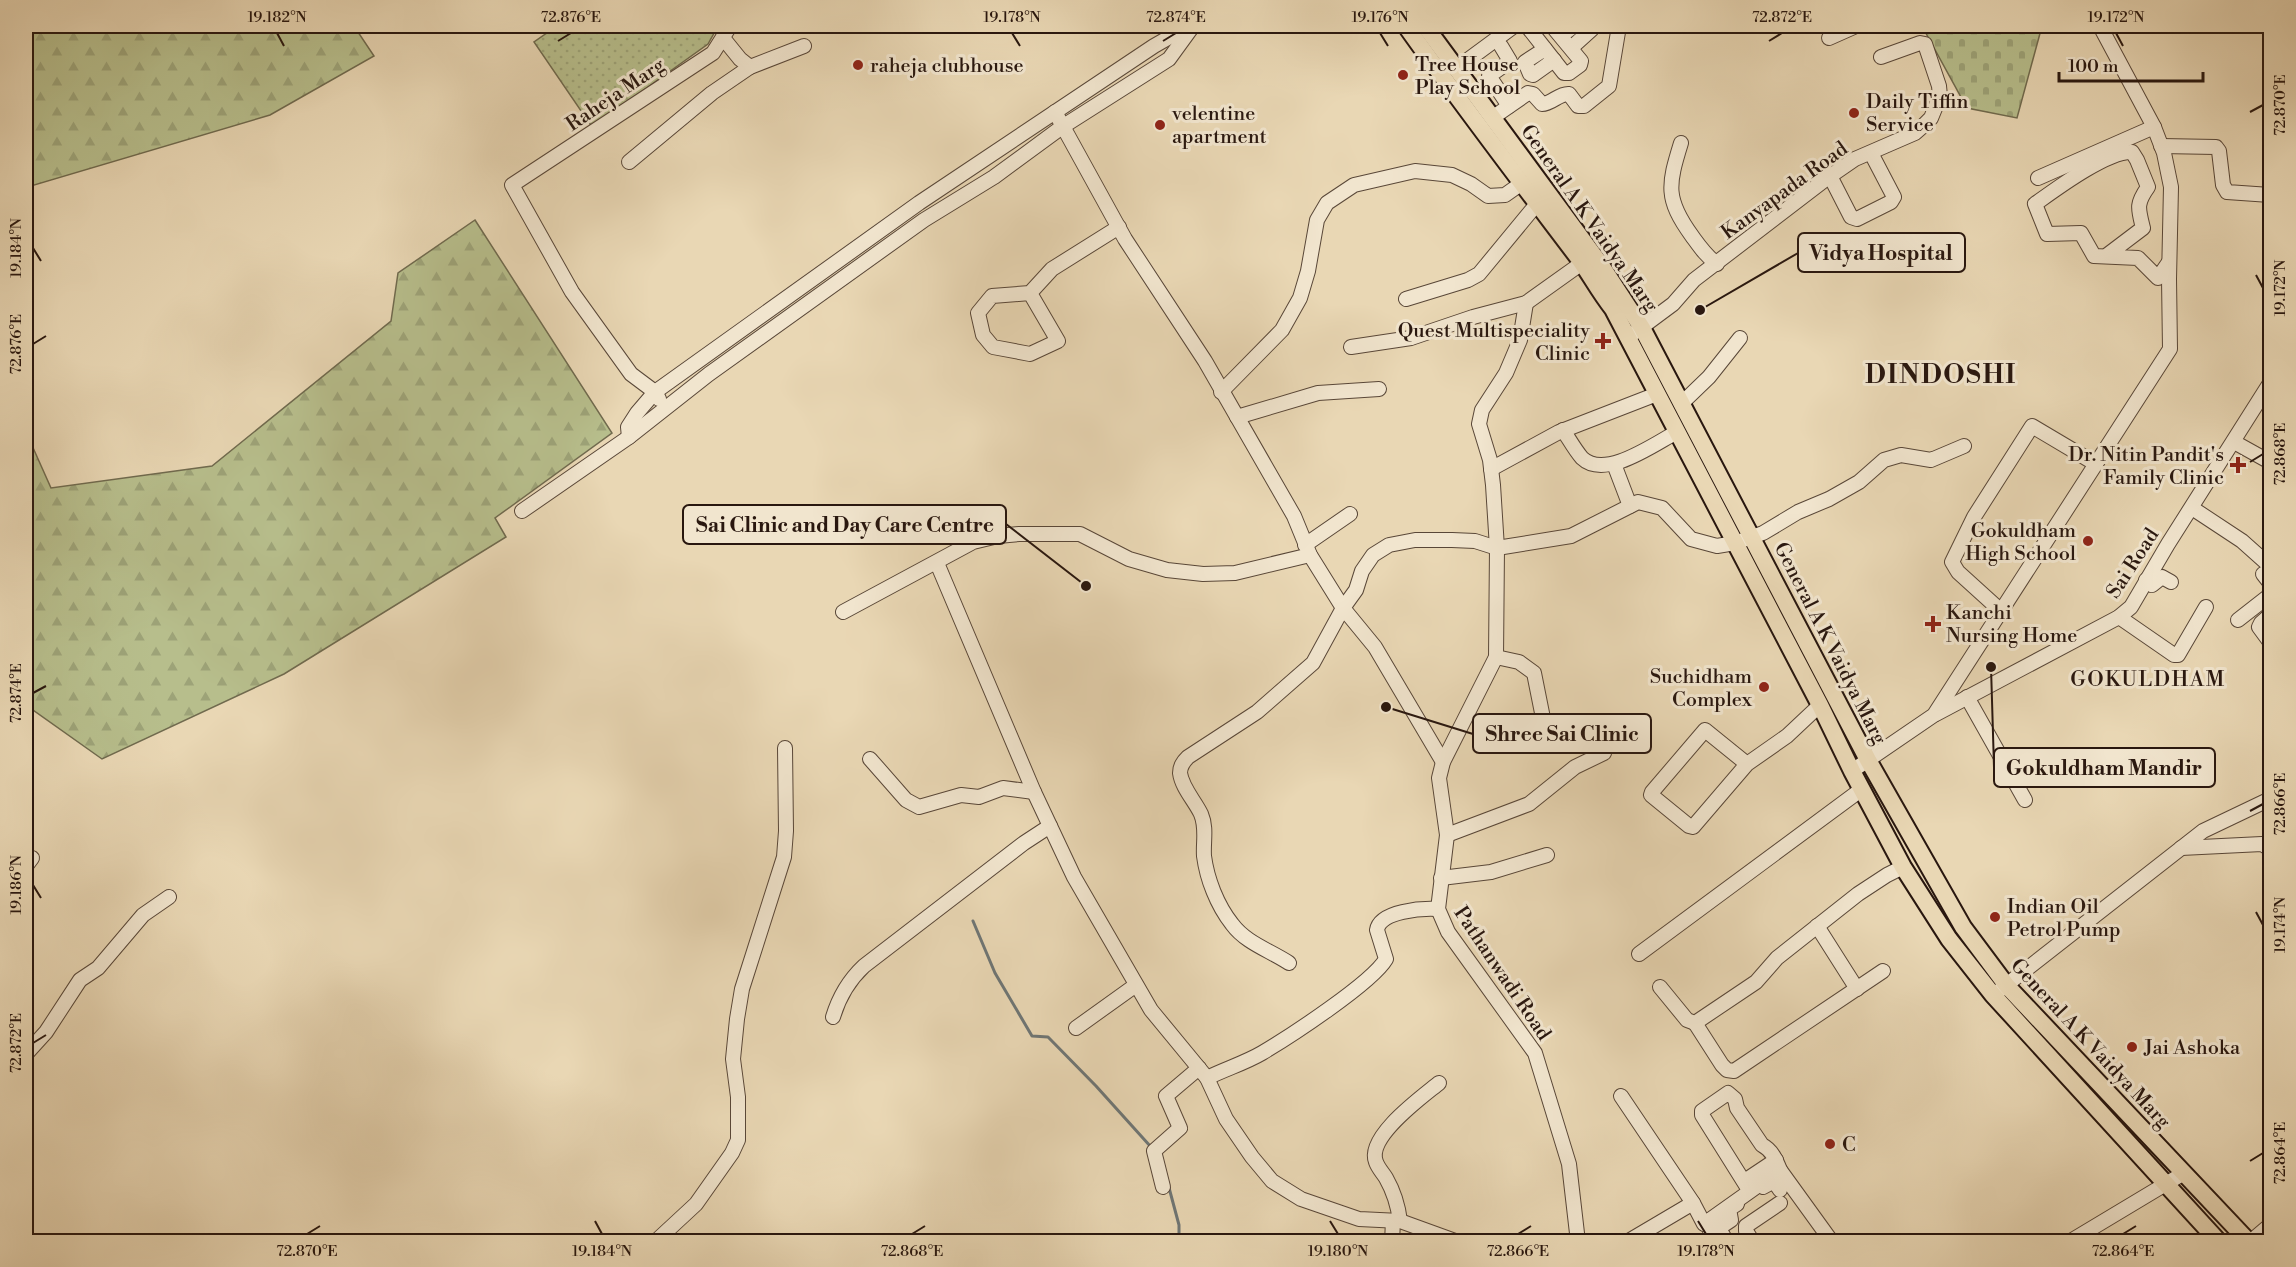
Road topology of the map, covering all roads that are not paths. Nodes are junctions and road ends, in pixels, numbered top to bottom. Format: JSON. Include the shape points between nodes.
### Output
{"nodes":[{"id":1,"x":730,"y":26,"type":"edge"},
{"id":2,"x":1191,"y":26,"type":"edge"},
{"id":3,"x":1406,"y":26,"type":"edge"},
{"id":4,"x":1425,"y":26,"type":"edge"},
{"id":5,"x":1514,"y":26,"type":"edge"},
{"id":6,"x":1527,"y":26,"type":"edge"},
{"id":7,"x":1574,"y":26,"type":"edge"},
{"id":8,"x":1592,"y":26,"type":"edge"},
{"id":9,"x":1619,"y":26,"type":"edge"},
{"id":10,"x":1856,"y":26,"type":"edge"},
{"id":11,"x":2100,"y":26,"type":"edge"},
{"id":12,"x":1557,"y":31,"type":"edge"},
{"id":13,"x":723,"y":38,"type":"junction"},
{"id":14,"x":1829,"y":38,"type":"dead end"},
{"id":15,"x":804,"y":46,"type":"dead end"},
{"id":16,"x":1501,"y":46,"type":"dead end"},
{"id":17,"x":1571,"y":48,"type":"junction"},
{"id":18,"x":1474,"y":55,"type":"junction"},
{"id":19,"x":1881,"y":57,"type":"dead end"},
{"id":20,"x":750,"y":67,"type":"junction"},
{"id":21,"x":1456,"y":68,"type":"junction"},
{"id":22,"x":1489,"y":76,"type":"junction"},
{"id":23,"x":1509,"y":106,"type":"junction"},
{"id":24,"x":1055,"y":112,"type":"junction"},
{"id":25,"x":1492,"y":118,"type":"junction"},
{"id":26,"x":1062,"y":127,"type":"junction"},
{"id":27,"x":2154,"y":127,"type":"junction"},
{"id":28,"x":1682,"y":143,"type":"dead end"},
{"id":29,"x":2161,"y":146,"type":"junction"},
{"id":30,"x":1871,"y":153,"type":"junction"},
{"id":31,"x":629,"y":162,"type":"dead end"},
{"id":32,"x":1830,"y":176,"type":"junction"},
{"id":33,"x":2038,"y":178,"type":"dead end"},
{"id":34,"x":1522,"y":183,"type":"junction"},
{"id":35,"x":2271,"y":195,"type":"edge"},
{"id":36,"x":1536,"y":205,"type":"junction"},
{"id":37,"x":1119,"y":227,"type":"junction"},
{"id":38,"x":2106,"y":256,"type":"junction"},
{"id":39,"x":2171,"y":260,"type":"junction"},
{"id":40,"x":1582,"y":263,"type":"junction"},
{"id":41,"x":1717,"y":264,"type":"junction"},
{"id":42,"x":1030,"y":293,"type":"junction"},
{"id":43,"x":1406,"y":299,"type":"dead end"},
{"id":44,"x":1526,"y":303,"type":"junction"},
{"id":45,"x":1635,"y":333,"type":"junction"},
{"id":46,"x":1740,"y":338,"type":"dead end"},
{"id":47,"x":1351,"y":347,"type":"dead end"},
{"id":48,"x":2271,"y":383,"type":"edge"},
{"id":49,"x":1379,"y":389,"type":"dead end"},
{"id":50,"x":655,"y":392,"type":"junction"},
{"id":51,"x":1221,"y":392,"type":"junction"},
{"id":52,"x":1657,"y":394,"type":"junction"},
{"id":53,"x":1682,"y":404,"type":"junction"},
{"id":54,"x":665,"y":409,"type":"junction"},
{"id":55,"x":1237,"y":417,"type":"junction"},
{"id":56,"x":1563,"y":430,"type":"junction"},
{"id":57,"x":1677,"y":432,"type":"junction"},
{"id":58,"x":629,"y":437,"type":"junction"},
{"id":59,"x":2234,"y":442,"type":"junction"},
{"id":60,"x":1965,"y":446,"type":"dead end"},
{"id":61,"x":2271,"y":462,"type":"edge"},
{"id":62,"x":1614,"y":464,"type":"junction"},
{"id":63,"x":2096,"y":464,"type":"junction"},
{"id":64,"x":1491,"y":469,"type":"junction"},
{"id":65,"x":1630,"y":506,"type":"junction"},
{"id":66,"x":2192,"y":508,"type":"junction"},
{"id":67,"x":522,"y":511,"type":"dead end"},
{"id":68,"x":1350,"y":514,"type":"dead end"},
{"id":69,"x":1752,"y":537,"type":"junction"},
{"id":70,"x":1735,"y":543,"type":"junction"},
{"id":71,"x":1497,"y":548,"type":"junction"},
{"id":72,"x":1308,"y":550,"type":"junction"},
{"id":73,"x":2266,"y":550,"type":"edge"},
{"id":74,"x":937,"y":562,"type":"junction"},
{"id":75,"x":2268,"y":574,"type":"edge"},
{"id":76,"x":2171,"y":582,"type":"dead end"},
{"id":77,"x":2149,"y":586,"type":"junction"},
{"id":78,"x":2271,"y":595,"type":"edge"},
{"id":79,"x":2206,"y":607,"type":"dead end"},
{"id":80,"x":1343,"y":608,"type":"junction"},
{"id":81,"x":2001,"y":610,"type":"junction"},
{"id":82,"x":843,"y":612,"type":"dead end"},
{"id":83,"x":2271,"y":615,"type":"edge"},
{"id":84,"x":2119,"y":617,"type":"junction"},
{"id":85,"x":2238,"y":620,"type":"dead end"},
{"id":86,"x":2271,"y":642,"type":"edge"},
{"id":87,"x":1496,"y":657,"type":"junction"},
{"id":88,"x":1967,"y":697,"type":"junction"},
{"id":89,"x":1820,"y":705,"type":"junction"},
{"id":90,"x":1934,"y":715,"type":"junction"},
{"id":91,"x":1544,"y":723,"type":"dead end"},
{"id":92,"x":785,"y":748,"type":"dead end"},
{"id":93,"x":1604,"y":753,"type":"dead end"},
{"id":94,"x":870,"y":759,"type":"dead end"},
{"id":95,"x":1868,"y":760,"type":"junction"},
{"id":96,"x":1443,"y":762,"type":"junction"},
{"id":97,"x":1748,"y":764,"type":"junction"},
{"id":98,"x":1852,"y":771,"type":"junction"},
{"id":99,"x":1863,"y":789,"type":"junction"},
{"id":100,"x":1034,"y":792,"type":"junction"},
{"id":101,"x":2271,"y":799,"type":"edge"},
{"id":102,"x":2025,"y":800,"type":"dead end"},
{"id":103,"x":1050,"y":826,"type":"junction"},
{"id":104,"x":1446,"y":836,"type":"junction"},
{"id":105,"x":2181,"y":848,"type":"junction"},
{"id":106,"x":2271,"y":849,"type":"edge"},
{"id":107,"x":1547,"y":855,"type":"dead end"},
{"id":108,"x":1903,"y":867,"type":"junction"},
{"id":109,"x":1441,"y":878,"type":"junction"},
{"id":110,"x":169,"y":897,"type":"dead end"},
{"id":111,"x":1438,"y":909,"type":"junction"},
{"id":112,"x":1817,"y":926,"type":"junction"},
{"id":113,"x":1639,"y":954,"type":"dead end"},
{"id":114,"x":1289,"y":963,"type":"dead end"},
{"id":115,"x":1883,"y":970,"type":"dead end"},
{"id":116,"x":1136,"y":985,"type":"junction"},
{"id":117,"x":1660,"y":987,"type":"dead end"},
{"id":118,"x":1857,"y":989,"type":"junction"},
{"id":119,"x":2000,"y":990,"type":"junction"},
{"id":120,"x":833,"y":1017,"type":"dead end"},
{"id":121,"x":1695,"y":1023,"type":"junction"},
{"id":122,"x":1076,"y":1028,"type":"dead end"},
{"id":123,"x":26,"y":1054,"type":"edge"},
{"id":124,"x":1203,"y":1073,"type":"junction"},
{"id":125,"x":1439,"y":1083,"type":"dead end"},
{"id":126,"x":1621,"y":1096,"type":"dead end"},
{"id":127,"x":1778,"y":1165,"type":"junction"},
{"id":128,"x":2184,"y":1173,"type":"junction"},
{"id":129,"x":1749,"y":1184,"type":"junction"},
{"id":130,"x":2168,"y":1185,"type":"junction"},
{"id":131,"x":1163,"y":1187,"type":"dead end"},
{"id":132,"x":1693,"y":1203,"type":"junction"},
{"id":133,"x":1396,"y":1221,"type":"junction"},
{"id":134,"x":2271,"y":1225,"type":"edge"},
{"id":135,"x":1712,"y":1232,"type":"edge"},
{"id":136,"x":655,"y":1242,"type":"edge"},
{"id":137,"x":1392,"y":1242,"type":"edge"},
{"id":138,"x":1458,"y":1242,"type":"edge"},
{"id":139,"x":1578,"y":1242,"type":"edge"},
{"id":140,"x":1627,"y":1242,"type":"edge"},
{"id":141,"x":1727,"y":1242,"type":"edge"},
{"id":142,"x":1753,"y":1242,"type":"edge"},
{"id":143,"x":1832,"y":1242,"type":"edge"},
{"id":144,"x":2069,"y":1242,"type":"edge"},
{"id":145,"x":2219,"y":1242,"type":"edge"},
{"id":146,"x":2249,"y":1242,"type":"edge"}],
"edges":[{"from":1,"to":13,"type":"street","name":"Raheja Marg"},
{"from":2,"to":24,"type":"street"},
{"from":2,"to":26,"type":"street","via":[[1169,59]]},
{"from":3,"to":34,"type":"main road","name":"General A K Vaidya Marg"},
{"from":4,"to":21,"type":"main road","name":"General A K Vaidya Marg"},
{"from":5,"to":18,"type":"street"},
{"from":6,"to":17,"type":"street","via":[[1564,73],[1580,65]]},
{"from":7,"to":12,"type":"street"},
{"from":8,"to":17,"type":"street"},
{"from":9,"to":23,"type":"street","via":[[1609,86],[1584,106],[1578,106],[1569,94],[1542,104],[1528,93]]},
{"from":10,"to":14,"type":"street"},
{"from":11,"to":27,"type":"street"},
{"from":12,"to":17,"type":"street"},
{"from":13,"to":20,"type":"street"},
{"from":13,"to":50,"type":"street","name":"Raheja Marg","via":[[713,53],[512,185],[572,292],[630,374]]},
{"from":15,"to":20,"type":"street"},
{"from":16,"to":22,"type":"street","via":[[1510,61]]},
{"from":18,"to":21,"type":"street"},
{"from":18,"to":22,"type":"street"},
{"from":19,"to":30,"type":"street","name":"Kanyapada Road","via":[[1925,44],[1940,96],[1931,118],[1915,133]]},
{"from":20,"to":31,"type":"street","via":[[712,93]]},
{"from":21,"to":25,"type":"main road","name":"General A K Vaidya Marg"},
{"from":22,"to":23,"type":"street"},
{"from":23,"to":25,"type":"street"},
{"from":24,"to":26,"type":"street"},
{"from":24,"to":50,"type":"street","via":[[919,203]]},
{"from":25,"to":45,"type":"main road","name":"General A K Vaidya Marg","via":[[1601,265]]},
{"from":26,"to":37,"type":"street"},
{"from":26,"to":54,"type":"street","via":[[994,177],[914,227]]},
{"from":27,"to":29,"type":"street"},
{"from":27,"to":33,"type":"street"},
{"from":28,"to":41,"type":"street","via":[[1670,185],[1673,205],[1706,256]]},
{"from":29,"to":35,"type":"street","via":[[2214,146],[2219,151],[2227,192]]},
{"from":29,"to":39,"type":"street","via":[[2171,187]]},
{"from":30,"to":32,"type":"street","name":"Kanyapada Road"},
{"from":30,"to":32,"type":"street","via":[[1894,197],[1891,202],[1857,219],[1851,217]]},
{"from":32,"to":41,"type":"street","name":"Kanyapada Road"},
{"from":34,"to":36,"type":"main road","name":"General A K Vaidya Marg"},
{"from":34,"to":51,"type":"street","via":[[1505,195],[1488,196],[1452,175],[1415,171],[1354,185],[1327,203],[1317,220],[1300,298],[1282,330]]},
{"from":36,"to":40,"type":"main road","name":"General A K Vaidya Marg"},
{"from":36,"to":43,"type":"street","via":[[1479,274]]},
{"from":37,"to":42,"type":"street","via":[[1052,269]]},
{"from":37,"to":51,"type":"street"},
{"from":38,"to":38,"type":"street","via":[[2143,228],[2139,199],[2148,187],[2132,152],[2116,154],[2035,204],[2048,234],[2081,233],[2094,256]]},
{"from":38,"to":39,"type":"street","via":[[2138,258],[2158,279]]},
{"from":39,"to":63,"type":"street","via":[[2170,349]]},
{"from":40,"to":44,"type":"street"},
{"from":40,"to":45,"type":"main road","name":"General A K Vaidya Marg","via":[[1595,286]]},
{"from":41,"to":45,"type":"street","name":"Kanyapada Road"},
{"from":42,"to":42,"type":"street","via":[[1058,341],[1030,354],[993,347],[982,335],[978,313],[992,296]]},
{"from":44,"to":47,"type":"street","via":[[1410,338]]},
{"from":44,"to":64,"type":"street","name":"Pathanwadi Road","via":[[1520,340],[1506,373],[1482,410],[1479,424]]},
{"from":45,"to":52,"type":"main road","name":"General A K Vaidya Marg"},
{"from":45,"to":53,"type":"main road","name":"General A K Vaidya Marg"},
{"from":46,"to":53,"type":"street"},
{"from":48,"to":59,"type":"street","name":"Sai Road"},
{"from":49,"to":55,"type":"street","via":[[1318,393]]},
{"from":50,"to":54,"type":"street"},
{"from":50,"to":58,"type":"street","via":[[628,427]]},
{"from":51,"to":55,"type":"street"},
{"from":52,"to":56,"type":"street"},
{"from":52,"to":57,"type":"main road","name":"General A K Vaidya Marg"},
{"from":53,"to":69,"type":"main road","name":"General A K Vaidya Marg"},
{"from":54,"to":58,"type":"street"},
{"from":55,"to":72,"type":"street","via":[[1294,516]]},
{"from":56,"to":62,"type":"street","via":[[1582,458],[1599,466]]},
{"from":56,"to":64,"type":"street"},
{"from":57,"to":62,"type":"street"},
{"from":57,"to":70,"type":"main road","name":"General A K Vaidya Marg"},
{"from":58,"to":67,"type":"street"},
{"from":59,"to":61,"type":"street"},
{"from":59,"to":66,"type":"street","name":"Sai Road"},
{"from":60,"to":69,"type":"street","via":[[1931,460],[1901,455],[1884,460],[1859,482]]},
{"from":62,"to":65,"type":"street"},
{"from":63,"to":81,"type":"street"},
{"from":63,"to":81,"type":"street","via":[[2032,426],[1974,517],[1952,562]]},
{"from":64,"to":71,"type":"street","name":"Pathanwadi Road"},
{"from":65,"to":70,"type":"street","via":[[1638,502],[1662,508],[1691,539],[1717,546]]},
{"from":65,"to":71,"type":"street","via":[[1571,536]]},
{"from":66,"to":73,"type":"street"},
{"from":66,"to":77,"type":"street","name":"Sai Road"},
{"from":68,"to":72,"type":"street"},
{"from":69,"to":70,"type":"street"},
{"from":69,"to":95,"type":"main road","name":"General A K Vaidya Marg"},
{"from":70,"to":89,"type":"main road","name":"General A K Vaidya Marg"},
{"from":71,"to":80,"type":"street","via":[[1475,541],[1452,540],[1389,545],[1373,555]]},
{"from":71,"to":87,"type":"street","name":"Pathanwadi Road"},
{"from":72,"to":74,"type":"street","via":[[1234,573],[1203,574],[1167,570],[1129,559],[1080,534],[1019,534],[974,542]]},
{"from":72,"to":80,"type":"street"},
{"from":73,"to":75,"type":"street"},
{"from":74,"to":82,"type":"street"},
{"from":74,"to":100,"type":"street"},
{"from":76,"to":77,"type":"street","via":[[2162,577]]},
{"from":77,"to":84,"type":"street","name":"Sai Road"},
{"from":78,"to":85,"type":"street"},
{"from":79,"to":84,"type":"street","via":[[2186,644],[2174,655]]},
{"from":80,"to":96,"type":"street","via":[[1375,646]]},
{"from":80,"to":114,"type":"street","via":[[1313,663],[1257,712],[1188,757],[1180,772],[1202,816],[1204,855],[1217,901],[1232,925],[1252,944]]},
{"from":81,"to":90,"type":"street"},
{"from":83,"to":86,"type":"street","via":[[2259,627]]},
{"from":84,"to":88,"type":"street","name":"Sai Road"},
{"from":87,"to":91,"type":"street","via":[[1519,662],[1534,673]]},
{"from":87,"to":96,"type":"street","name":"Pathanwadi Road"},
{"from":88,"to":90,"type":"street","name":"Sai Road"},
{"from":88,"to":102,"type":"street"},
{"from":89,"to":97,"type":"street","via":[[1787,736]]},
{"from":89,"to":98,"type":"main road","name":"General A K Vaidya Marg"},
{"from":90,"to":95,"type":"street","name":"Sai Road"},
{"from":92,"to":136,"type":"street","via":[[784,857],[742,988],[736,1019],[733,1059],[738,1140],[696,1204]]},
{"from":93,"to":104,"type":"street","via":[[1575,768],[1529,804]]},
{"from":94,"to":100,"type":"street","via":[[906,800],[919,807],[952,797],[979,797],[1003,788]]},
{"from":95,"to":98,"type":"street","name":"Sai Road"},
{"from":95,"to":119,"type":"main road","name":"General A K Vaidya Marg"},
{"from":96,"to":104,"type":"street","name":"Pathanwadi Road","via":[[1439,778]]},
{"from":97,"to":97,"type":"street","via":[[1693,827],[1652,795],[1705,730]]},
{"from":98,"to":99,"type":"main road","name":"General A K Vaidya Marg"},
{"from":99,"to":108,"type":"main road","name":"General A K Vaidya Marg"},
{"from":99,"to":113,"type":"street"},
{"from":100,"to":103,"type":"street"},
{"from":101,"to":105,"type":"street","via":[[2203,831]]},
{"from":103,"to":116,"type":"street","via":[[1074,878]]},
{"from":103,"to":120,"type":"street","via":[[864,966],[838,1000]]},
{"from":104,"to":109,"type":"street","name":"Pathanwadi Road"},
{"from":105,"to":106,"type":"street","via":[[2262,844]]},
{"from":105,"to":119,"type":"street"},
{"from":107,"to":109,"type":"street","via":[[1491,872]]},
{"from":108,"to":112,"type":"street","via":[[1865,889]]},
{"from":108,"to":119,"type":"main road","name":"General A K Vaidya Marg","via":[[1949,939]]},
{"from":109,"to":111,"type":"street","name":"Pathanwadi Road"},
{"from":110,"to":123,"type":"street","via":[[143,915],[98,968],[80,980],[46,1032]]},
{"from":111,"to":124,"type":"street","via":[[1410,910],[1382,922],[1377,930],[1386,959],[1380,969],[1260,1054]]},
{"from":111,"to":139,"type":"street","name":"Pathanwadi Road","via":[[1448,932],[1535,1053],[1569,1164]]},
{"from":112,"to":118,"type":"street"},
{"from":112,"to":121,"type":"street","via":[[1777,958],[1756,982]]},
{"from":115,"to":118,"type":"street"},
{"from":116,"to":122,"type":"street"},
{"from":116,"to":124,"type":"street","via":[[1151,1011]]},
{"from":117,"to":121,"type":"street","via":[[1687,1020]]},
{"from":118,"to":121,"type":"street","via":[[1734,1071],[1722,1065]]},
{"from":119,"to":128,"type":"main road","name":"General A K Vaidya Marg"},
{"from":119,"to":130,"type":"main road","name":"General A K Vaidya Marg"},
{"from":124,"to":131,"type":"street","via":[[1166,1096],[1180,1128],[1154,1151]]},
{"from":124,"to":133,"type":"street","via":[[1226,1119],[1272,1182],[1301,1199],[1359,1219]]},
{"from":125,"to":133,"type":"street","via":[[1401,1115],[1376,1146],[1377,1164],[1397,1201]]},
{"from":126,"to":132,"type":"street"},
{"from":127,"to":129,"type":"street"},
{"from":127,"to":129,"type":"street","via":[[1728,1093],[1701,1115]]},
{"from":127,"to":143,"type":"street"},
{"from":128,"to":130,"type":"street"},
{"from":128,"to":146,"type":"main road","name":"General A K Vaidya Marg"},
{"from":129,"to":135,"type":"street"},
{"from":130,"to":144,"type":"street"},
{"from":130,"to":145,"type":"main road","name":"General A K Vaidya Marg"},
{"from":132,"to":135,"type":"street"},
{"from":132,"to":140,"type":"street"},
{"from":133,"to":137,"type":"street"},
{"from":133,"to":138,"type":"street"},
{"from":134,"to":146,"type":"street"},
{"from":135,"to":141,"type":"street"},
{"from":135,"to":142,"type":"street","via":[[1731,1220],[1729,1209],[1774,1181],[1780,1197],[1746,1226]]}]}
